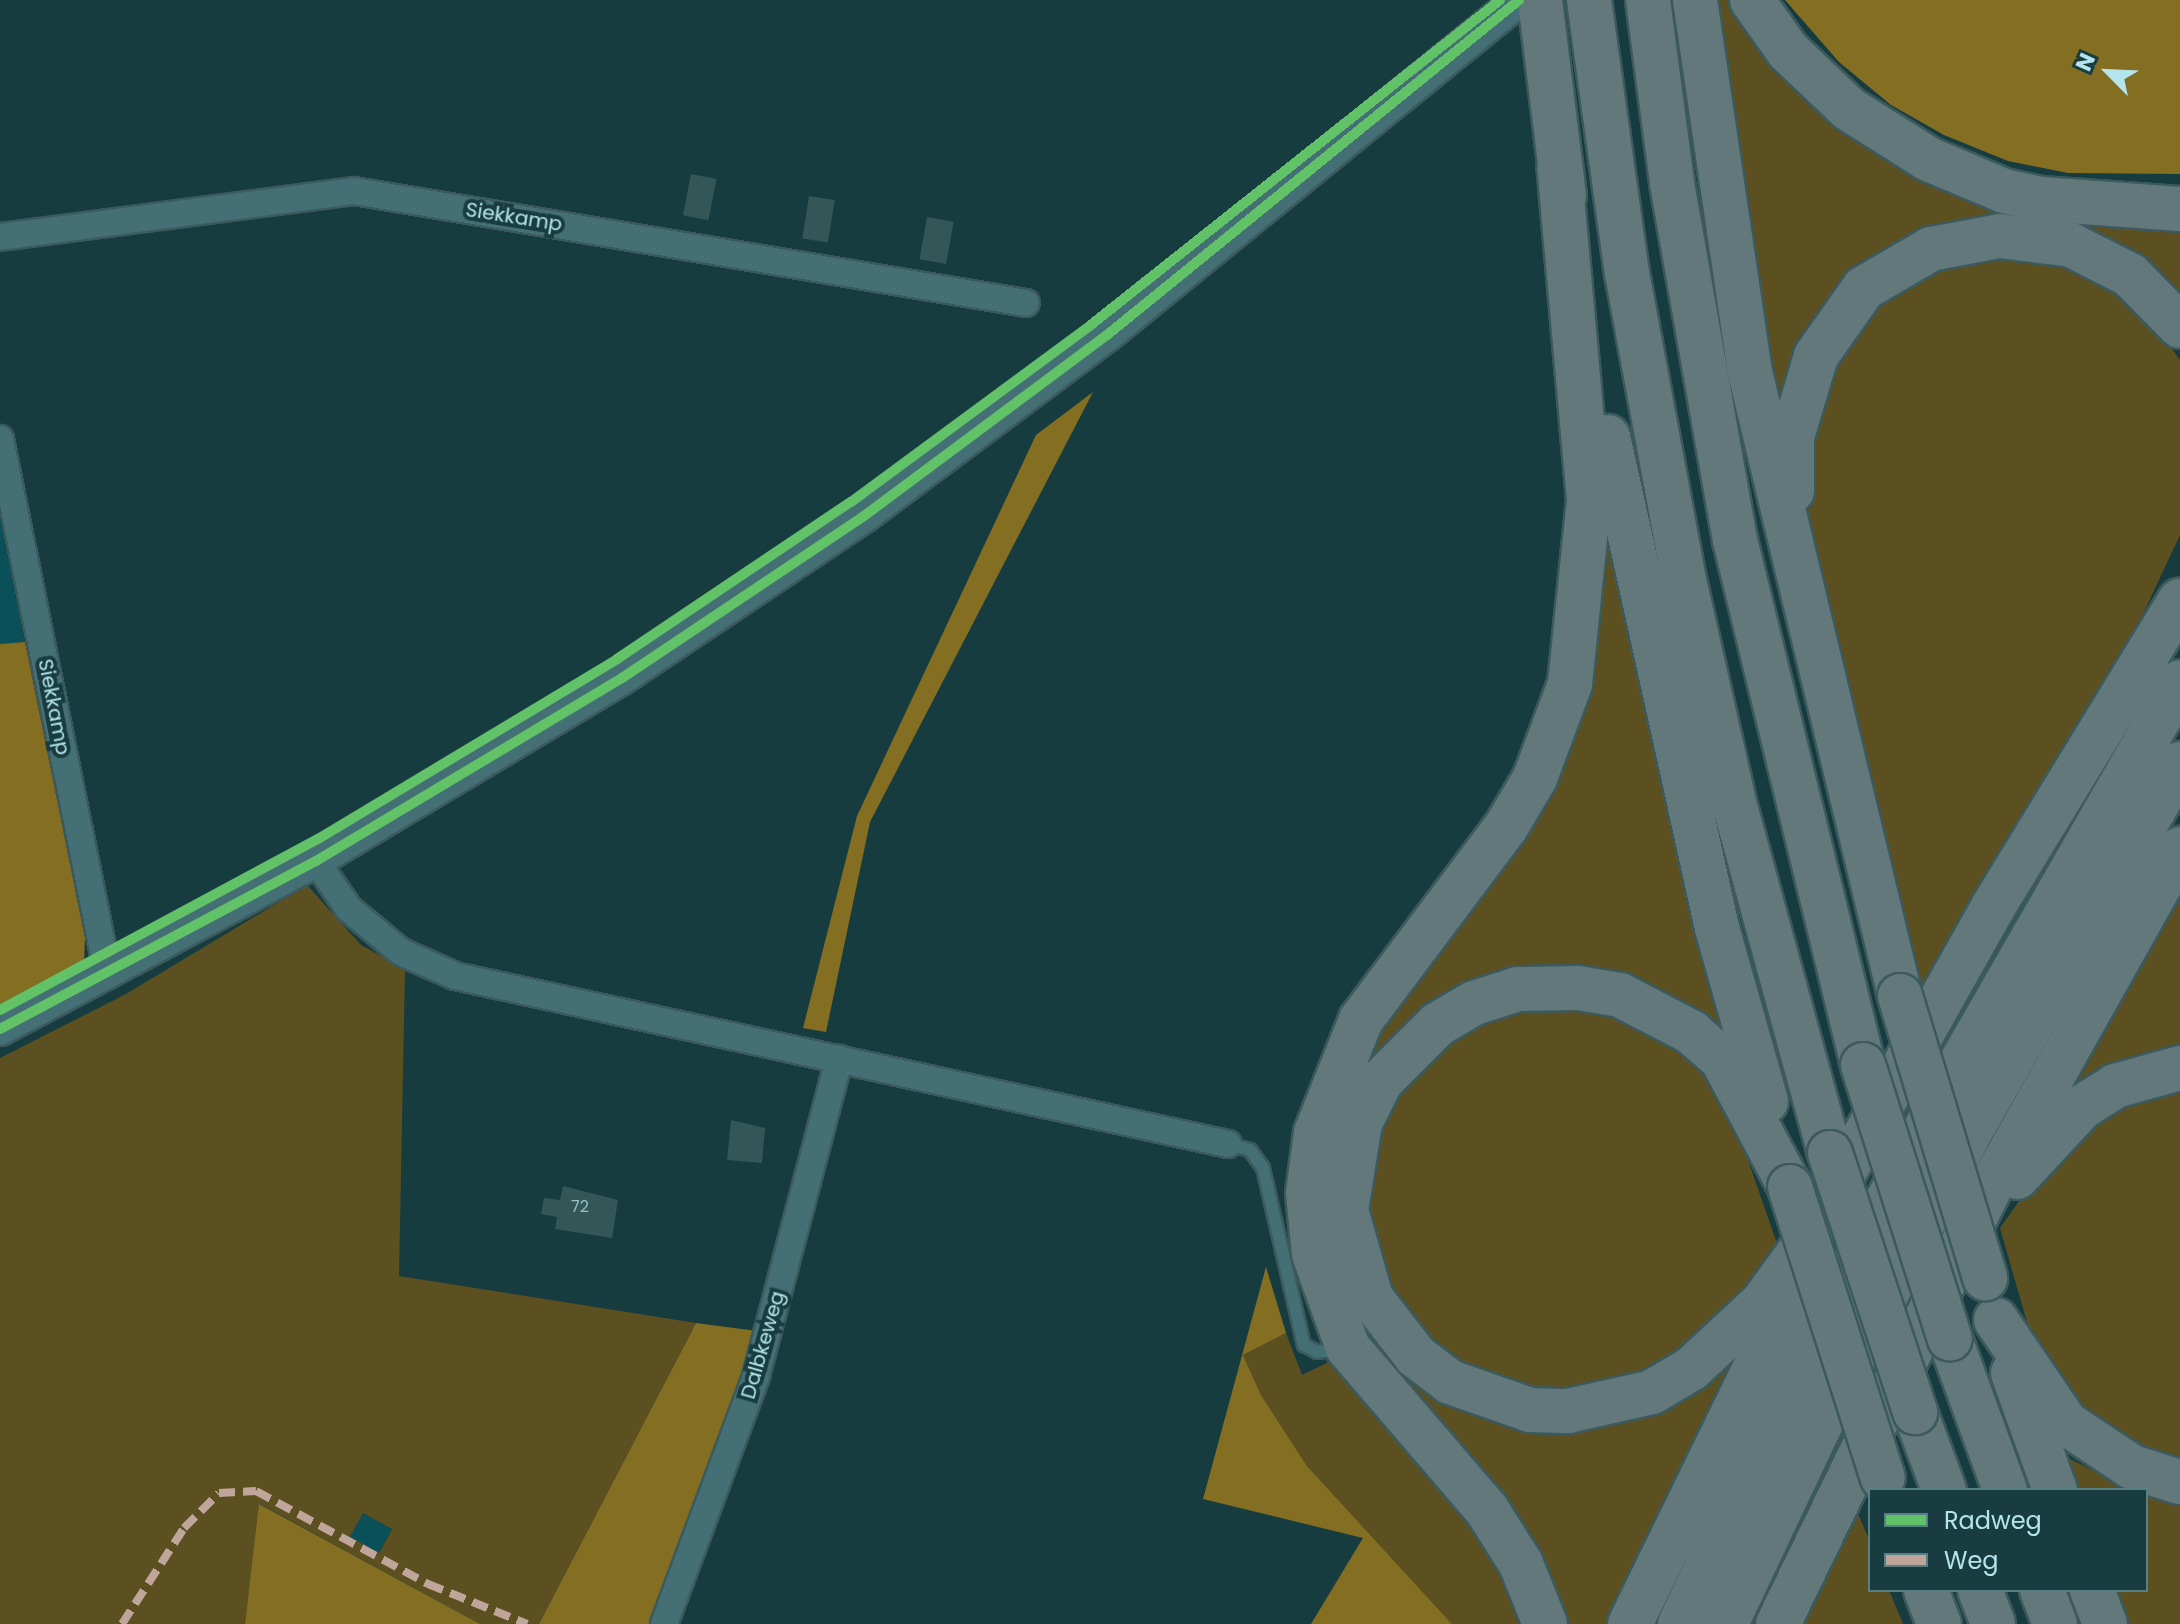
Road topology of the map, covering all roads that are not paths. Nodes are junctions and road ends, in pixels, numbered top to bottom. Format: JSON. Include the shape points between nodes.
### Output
{"nodes":[{"id":1,"x":1519,"y":0,"type":"edge"},
{"id":2,"x":1540,"y":0,"type":"edge"},
{"id":3,"x":1648,"y":0,"type":"edge"},
{"id":4,"x":1695,"y":0,"type":"edge"},
{"id":5,"x":1752,"y":0,"type":"edge"},
{"id":6,"x":1590,"y":8,"type":"edge"},
{"id":7,"x":1559,"y":167,"type":"junction"},
{"id":8,"x":2180,"y":209,"type":"edge"},
{"id":9,"x":0,"y":237,"type":"edge"},
{"id":10,"x":1026,"y":303,"type":"dead end"},
{"id":11,"x":2180,"y":326,"type":"edge"},
{"id":12,"x":0,"y":439,"type":"edge"},
{"id":13,"x":1794,"y":566,"type":"junction"},
{"id":14,"x":2180,"y":584,"type":"edge"},
{"id":15,"x":2180,"y":601,"type":"edge"},
{"id":16,"x":2141,"y":660,"type":"junction"},
{"id":17,"x":2180,"y":682,"type":"edge"},
{"id":18,"x":2180,"y":764,"type":"edge"},
{"id":19,"x":2180,"y":849,"type":"edge"},
{"id":20,"x":316,"y":861,"type":"junction"},
{"id":21,"x":108,"y":975,"type":"junction"},
{"id":22,"x":0,"y":1029,"type":"edge"},
{"id":23,"x":839,"y":1059,"type":"junction"},
{"id":24,"x":2180,"y":1068,"type":"edge"},
{"id":25,"x":1228,"y":1144,"type":"joint"},
{"id":26,"x":1847,"y":1147,"type":"junction"},
{"id":27,"x":1790,"y":1187,"type":"junction"},
{"id":28,"x":1996,"y":1320,"type":"junction"},
{"id":29,"x":1938,"y":1328,"type":"junction"},
{"id":30,"x":1348,"y":1348,"type":"junction"},
{"id":31,"x":2180,"y":1482,"type":"edge"},
{"id":32,"x":1885,"y":1484,"type":"edge"},
{"id":33,"x":1943,"y":1488,"type":"edge"},
{"id":34,"x":2004,"y":1488,"type":"edge"},
{"id":35,"x":2054,"y":1488,"type":"edge"},
{"id":36,"x":1927,"y":1592,"type":"edge"},
{"id":37,"x":1981,"y":1592,"type":"edge"},
{"id":38,"x":2043,"y":1592,"type":"edge"},
{"id":39,"x":2093,"y":1592,"type":"edge"},
{"id":40,"x":664,"y":1624,"type":"edge"},
{"id":41,"x":1545,"y":1624,"type":"edge"},
{"id":42,"x":1630,"y":1624,"type":"edge"},
{"id":43,"x":1680,"y":1624,"type":"edge"},
{"id":44,"x":1726,"y":1624,"type":"edge"},
{"id":45,"x":1778,"y":1624,"type":"edge"},
{"id":46,"x":1939,"y":1624,"type":"edge"},
{"id":47,"x":1993,"y":1624,"type":"edge"},
{"id":48,"x":2055,"y":1624,"type":"edge"},
{"id":49,"x":2105,"y":1624,"type":"edge"}],
"edges":[{"from":1,"to":20,"type":"street","via":[[1107,335],[864,516],[622,678]]},
{"from":2,"to":7,"type":"highway"},
{"from":3,"to":29,"type":"highway","bridge":true,"via":[[1672,183],[1735,540],[1863,1065]]},
{"from":4,"to":13,"type":"highway","via":[[1750,372]]},
{"from":5,"to":8,"type":"highway","via":[[1788,51],[1849,109],[1928,159],[1993,187],[2041,199]]},
{"from":6,"to":26,"type":"highway","via":[[1627,273],[1682,571],[1744,839]]},
{"from":7,"to":27,"type":"highway","via":[[1634,571],[1717,928]]},
{"from":7,"to":30,"type":"highway","via":[[1564,273],[1588,448],[1588,545],[1578,640],[1562,708],[1535,778],[1474,874],[1361,1020],[1316,1133],[1308,1193],[1314,1254]]},
{"from":9,"to":10,"type":"street","name":"Siekkamp","via":[[354,191]]},
{"from":11,"to":13,"type":"highway","via":[[2130,275],[2071,245],[2036,238],[1969,237],[1892,268],[1839,316],[1803,389],[1792,437]]},
{"from":12,"to":21,"type":"street","name":"Siekkamp"},
{"from":13,"to":28,"type":"highway","bridge":true,"via":[[1900,996]]},
{"from":14,"to":16,"type":"highway"},
{"from":15,"to":16,"type":"highway"},
{"from":16,"to":26,"type":"highway"},
{"from":17,"to":43,"type":"highway","via":[[1950,1082],[1810,1347]]},
{"from":18,"to":44,"type":"highway","via":[[1966,1139],[1830,1404]]},
{"from":19,"to":29,"type":"highway","via":[[2016,1140]]},
{"from":20,"to":21,"type":"street"},
{"from":20,"to":23,"type":"street","via":[[349,909],[401,952],[455,976]]},
{"from":21,"to":22,"type":"street"},
{"from":23,"to":25,"type":"street"},
{"from":23,"to":40,"type":"street","name":"Dalbkeweg","via":[[756,1376]]},
{"from":24,"to":29,"type":"highway","via":[[2115,1086],[2046,1141],[2003,1195]]},
{"from":25,"to":30,"type":"lane","via":[[1250,1150],[1263,1168],[1304,1345],[1317,1352]]},
{"from":26,"to":27,"type":"highway","via":[[1800,1251],[1728,1339],[1652,1392],[1568,1411],[1492,1401],[1450,1382],[1416,1356],[1371,1298],[1354,1259],[1346,1210],[1360,1123],[1381,1081],[1438,1024],[1474,1003],[1518,989],[1578,988],[1620,995],[1691,1032],[1722,1059]]},
{"from":26,"to":33,"type":"highway","bridge":true,"via":[[1915,1412]]},
{"from":26,"to":42,"type":"highway"},
{"from":27,"to":32,"type":"highway","bridge":true},
{"from":28,"to":31,"type":"highway","via":[[2066,1423],[2132,1467]]},
{"from":28,"to":35,"type":"highway"},
{"from":29,"to":34,"type":"highway"},
{"from":29,"to":45,"type":"highway"},
{"from":30,"to":41,"type":"highway","via":[[1487,1510],[1521,1564]]},
{"from":36,"to":46,"type":"highway"},
{"from":37,"to":47,"type":"highway"},
{"from":38,"to":48,"type":"highway"},
{"from":39,"to":49,"type":"highway"}]}
